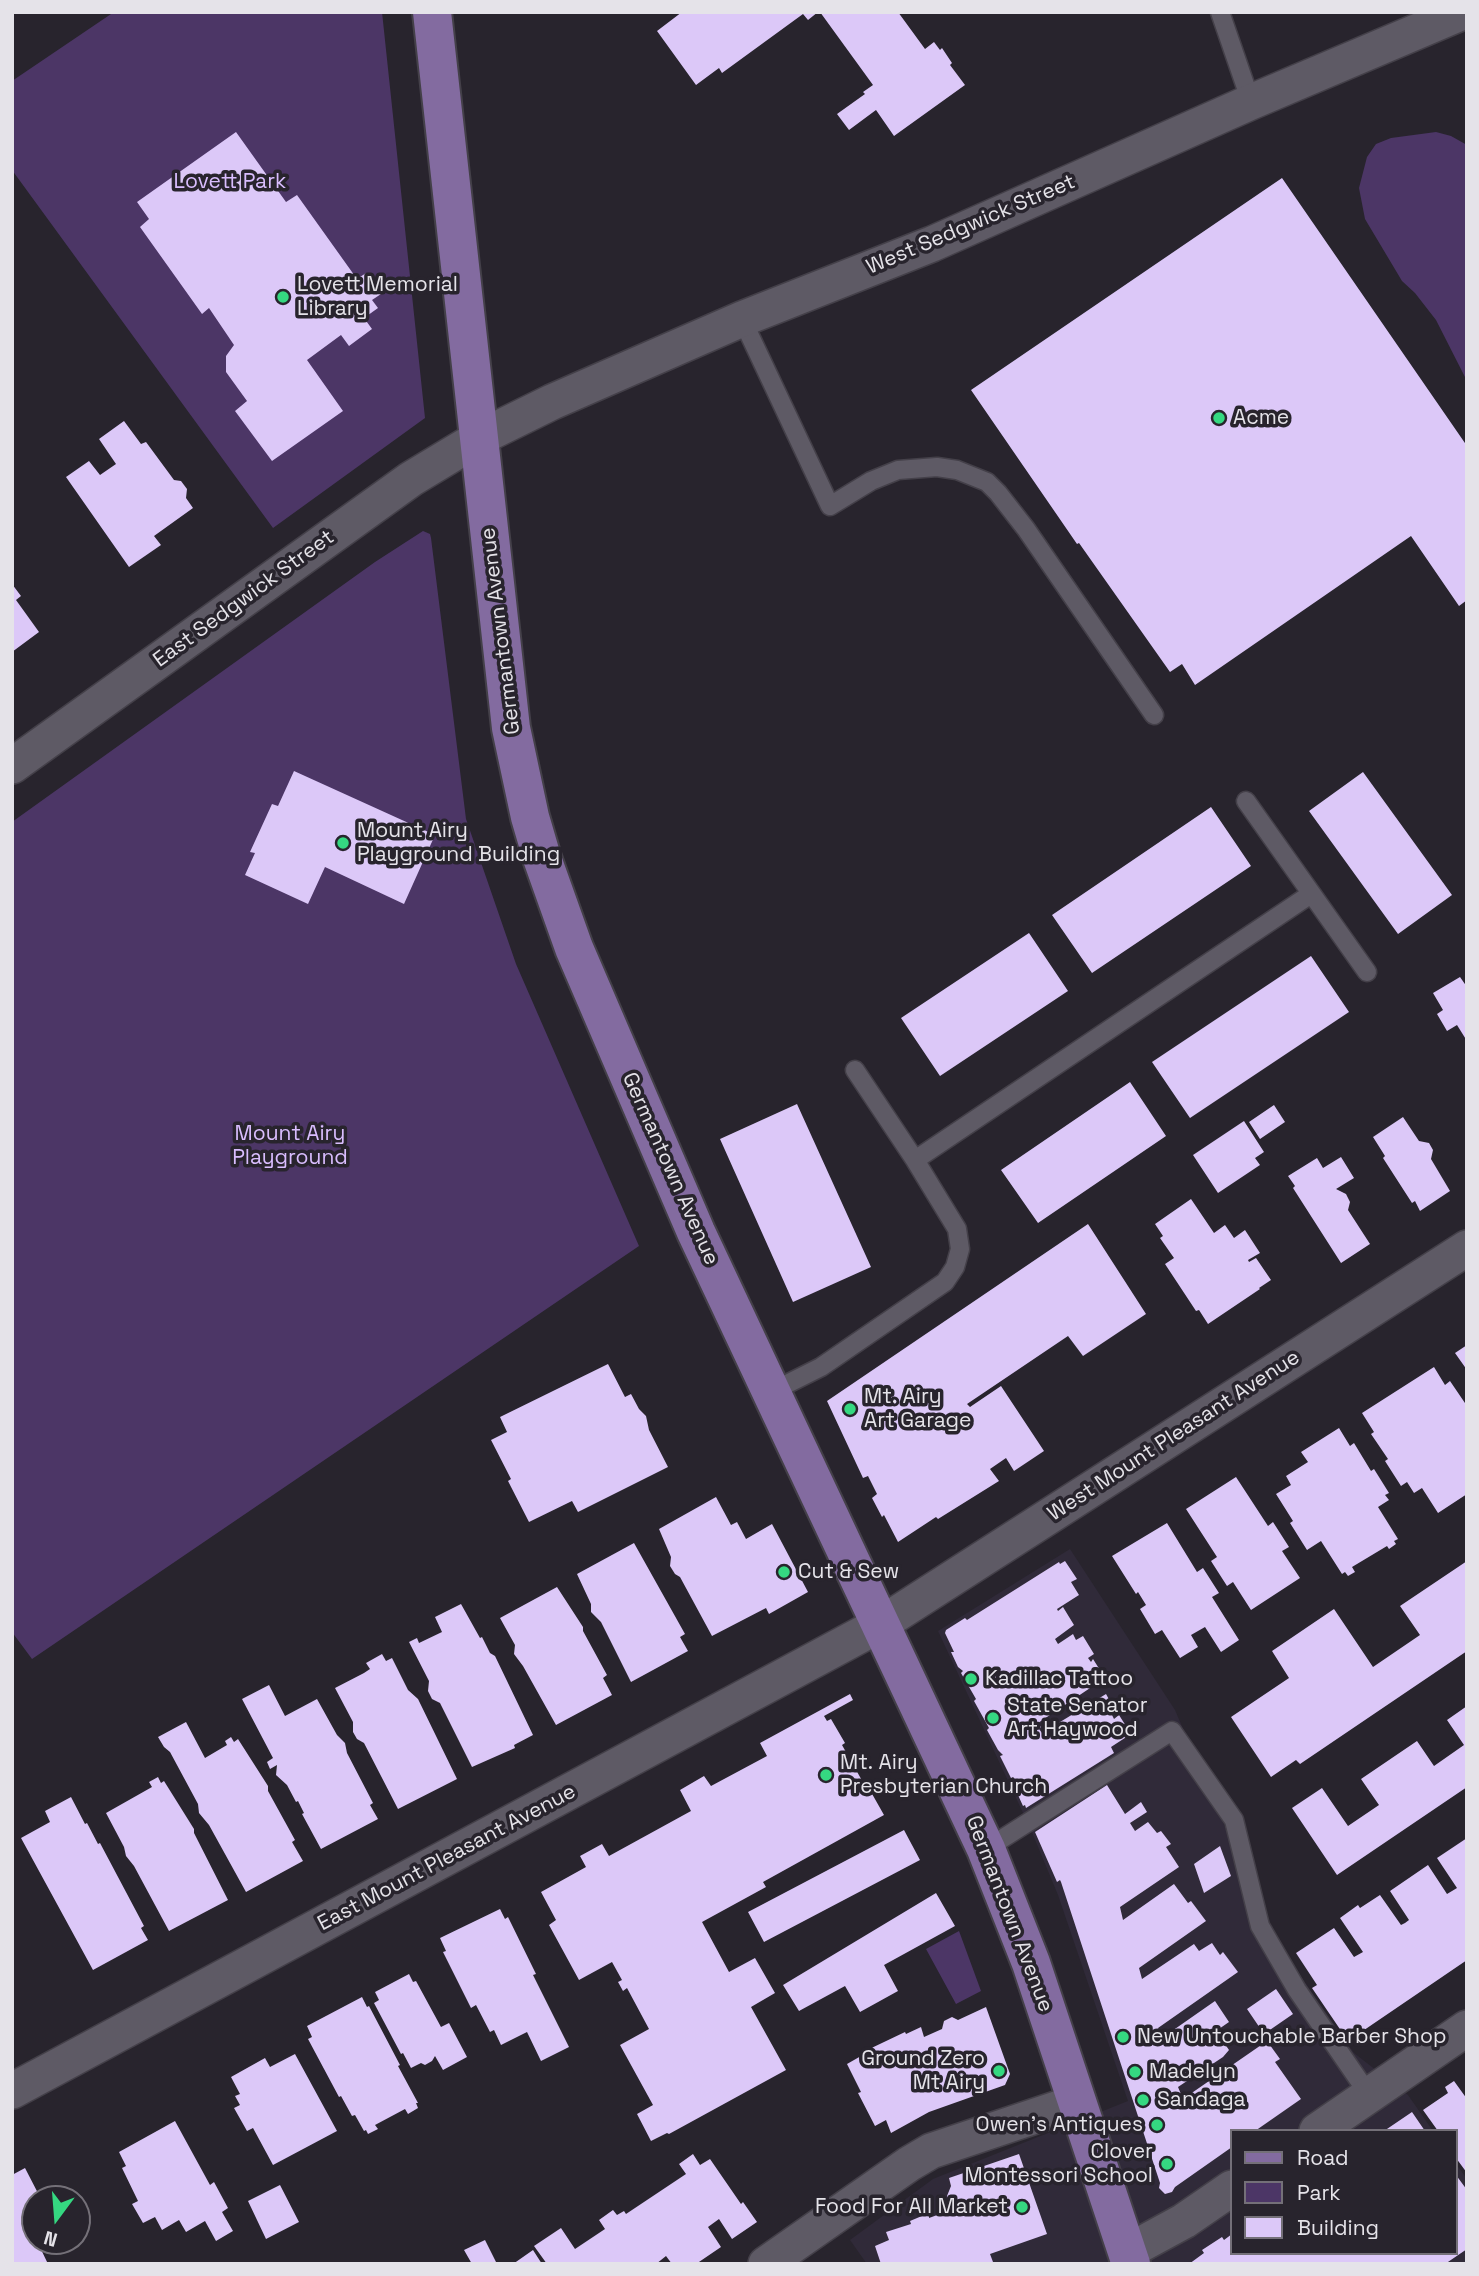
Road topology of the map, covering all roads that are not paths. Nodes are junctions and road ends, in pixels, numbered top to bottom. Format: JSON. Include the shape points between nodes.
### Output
{"nodes":[{"id":1,"x":432,"y":12,"type":"edge"},
{"id":2,"x":1220,"y":12,"type":"edge"},
{"id":3,"x":1463,"y":12,"type":"edge"},
{"id":4,"x":1251,"y":102,"type":"junction"},
{"id":5,"x":742,"y":319,"type":"junction"},
{"id":6,"x":479,"y":438,"type":"junction"},
{"id":7,"x":1154,"y":715,"type":"dead end"},
{"id":8,"x":12,"y":766,"type":"edge"},
{"id":9,"x":1246,"y":801,"type":"dead end"},
{"id":10,"x":1311,"y":894,"type":"junction"},
{"id":11,"x":1367,"y":972,"type":"dead end"},
{"id":12,"x":855,"y":1070,"type":"dead end"},
{"id":13,"x":915,"y":1160,"type":"junction"},
{"id":14,"x":1467,"y":1248,"type":"edge"},
{"id":15,"x":771,"y":1392,"type":"junction"},
{"id":16,"x":881,"y":1624,"type":"junction"},
{"id":17,"x":986,"y":1849,"type":"junction"},
{"id":18,"x":1467,"y":2028,"type":"edge"},
{"id":19,"x":12,"y":2091,"type":"edge"},
{"id":20,"x":1369,"y":2095,"type":"junction"},
{"id":21,"x":1077,"y":2102,"type":"junction"},
{"id":22,"x":1320,"y":2129,"type":"edge"},
{"id":23,"x":1230,"y":2189,"type":"edge"},
{"id":24,"x":1129,"y":2258,"type":"edge"},
{"id":25,"x":766,"y":2264,"type":"edge"}],
"edges":[{"from":1,"to":6,"type":"main road","name":"Germantown Avenue"},
{"from":2,"to":4,"type":"lane"},
{"from":3,"to":4,"type":"street","name":"West Sedgwick Street"},
{"from":4,"to":5,"type":"street","name":"West Sedgwick Street","via":[[932,244]]},
{"from":5,"to":6,"type":"street","name":"West Sedgwick Street"},
{"from":5,"to":7,"type":"lane","via":[[830,506],[898,470],[937,467],[987,482],[1027,529]]},
{"from":6,"to":8,"type":"street","name":"East Sedgwick Street","via":[[411,479]]},
{"from":6,"to":15,"type":"main road","name":"Germantown Avenue","via":[[511,727],[542,858],[596,1001]]},
{"from":9,"to":10,"type":"lane"},
{"from":10,"to":11,"type":"lane"},
{"from":10,"to":13,"type":"lane"},
{"from":12,"to":13,"type":"lane"},
{"from":13,"to":15,"type":"lane","via":[[957,1229],[960,1249],[955,1267],[945,1282],[821,1367]]},
{"from":14,"to":16,"type":"street","name":"West Mount Pleasant Avenue"},
{"from":15,"to":16,"type":"main road","name":"Germantown Avenue"},
{"from":16,"to":17,"type":"main road","name":"Germantown Avenue"},
{"from":16,"to":19,"type":"street","name":"East Mount Pleasant Avenue"},
{"from":17,"to":20,"type":"lane","via":[[1172,1731],[1234,1820],[1260,1926],[1297,1990]]},
{"from":17,"to":21,"type":"main road","name":"Germantown Avenue","via":[[1031,1963]]},
{"from":18,"to":20,"type":"street"},
{"from":20,"to":22,"type":"street"},
{"from":21,"to":24,"type":"main road","name":"Germantown Avenue"},
{"from":21,"to":25,"type":"street","via":[[930,2151]]},
{"from":23,"to":24,"type":"street"}]}
